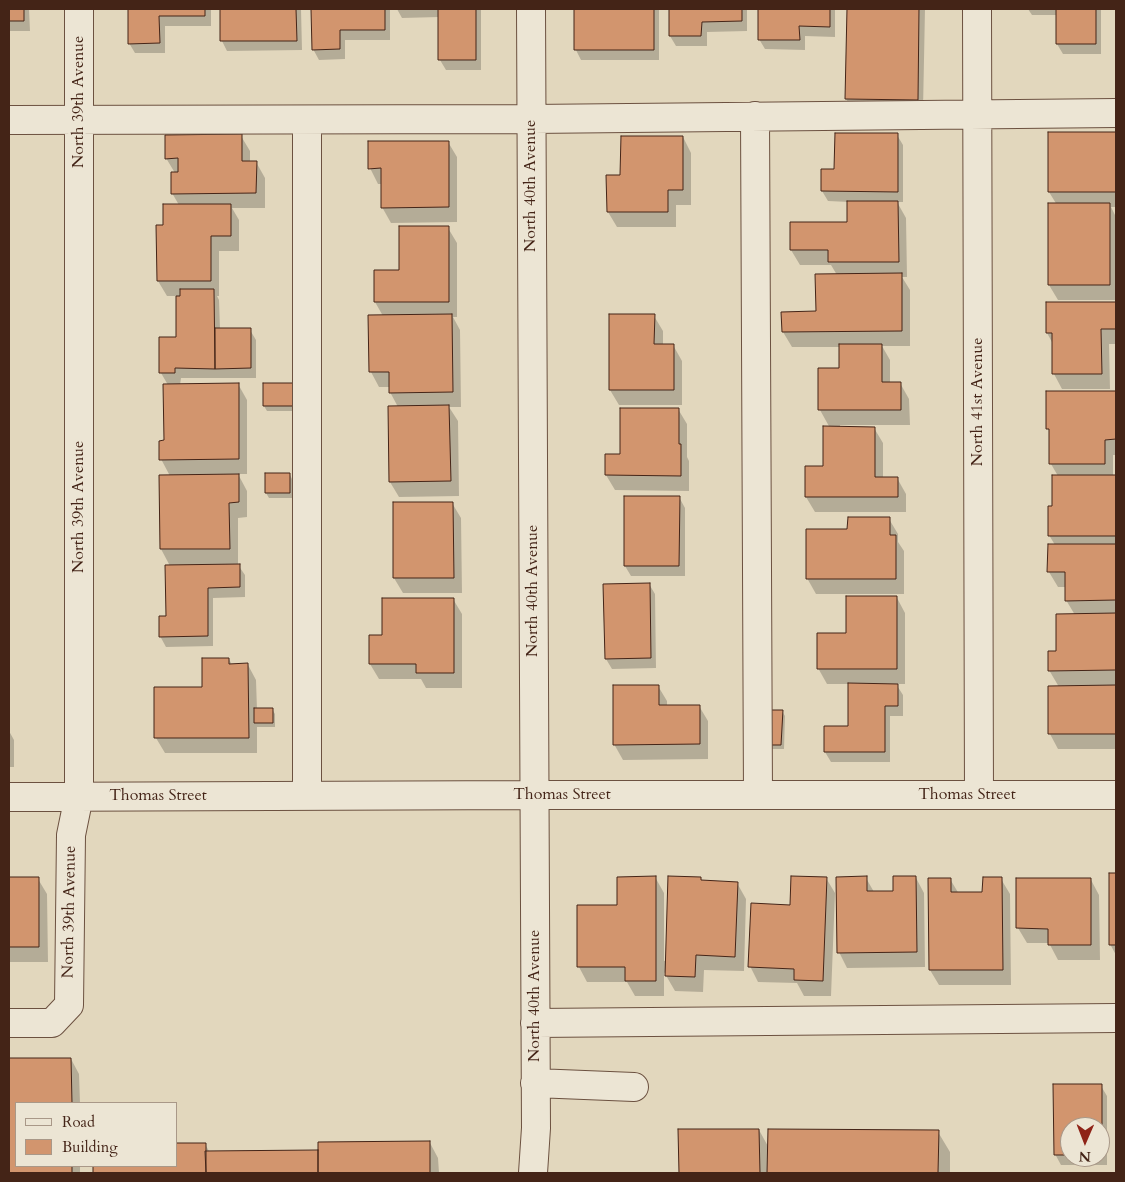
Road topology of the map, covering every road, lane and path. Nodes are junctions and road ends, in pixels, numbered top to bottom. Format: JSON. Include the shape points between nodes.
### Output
{"nodes":[{"id":1,"x":79,"y":9,"type":"edge"},
{"id":2,"x":531,"y":9,"type":"edge"},
{"id":3,"x":977,"y":9,"type":"edge"},
{"id":4,"x":1116,"y":113,"type":"edge"},
{"id":5,"x":977,"y":114,"type":"junction"},
{"id":6,"x":755,"y":116,"type":"junction"},
{"id":7,"x":531,"y":119,"type":"junction"},
{"id":8,"x":9,"y":120,"type":"edge"},
{"id":9,"x":79,"y":120,"type":"junction"},
{"id":10,"x":307,"y":120,"type":"junction"},
{"id":11,"x":533,"y":795,"type":"junction"},
{"id":12,"x":758,"y":795,"type":"junction"},
{"id":13,"x":979,"y":795,"type":"junction"},
{"id":14,"x":1116,"y":795,"type":"edge"},
{"id":15,"x":80,"y":796,"type":"junction"},
{"id":16,"x":307,"y":796,"type":"junction"},
{"id":17,"x":9,"y":797,"type":"edge"},
{"id":18,"x":1116,"y":1018,"type":"edge"},
{"id":19,"x":535,"y":1023,"type":"junction"},
{"id":20,"x":9,"y":1024,"type":"edge"},
{"id":21,"x":535,"y":1083,"type":"junction"},
{"id":22,"x":634,"y":1087,"type":"dead end"},
{"id":23,"x":533,"y":1173,"type":"edge"}],
"edges":[{"from":1,"to":9,"type":"street","name":"North 39th Avenue"},
{"from":2,"to":7,"type":"street","name":"North 40th Avenue"},
{"from":3,"to":5,"type":"street","name":"North 41st Avenue"},
{"from":4,"to":5,"type":"street"},
{"from":5,"to":6,"type":"street"},
{"from":5,"to":13,"type":"street","name":"North 41st Avenue"},
{"from":6,"to":7,"type":"street"},
{"from":6,"to":12,"type":"street"},
{"from":7,"to":10,"type":"street"},
{"from":7,"to":11,"type":"street","name":"North 40th Avenue"},
{"from":8,"to":9,"type":"street"},
{"from":9,"to":10,"type":"street"},
{"from":9,"to":15,"type":"street","name":"North 39th Avenue"},
{"from":10,"to":16,"type":"street"},
{"from":11,"to":12,"type":"street","name":"Thomas Street"},
{"from":11,"to":16,"type":"street","name":"Thomas Street"},
{"from":11,"to":19,"type":"street","name":"North 40th Avenue"},
{"from":12,"to":13,"type":"street","name":"Thomas Street"},
{"from":13,"to":14,"type":"street","name":"Thomas Street"},
{"from":15,"to":16,"type":"street","name":"Thomas Street"},
{"from":15,"to":17,"type":"street","name":"Thomas Street"},
{"from":15,"to":20,"type":"street","name":"North 39th Avenue","via":[[71,834],[69,1005],[52,1024]]},
{"from":18,"to":19,"type":"street"},
{"from":19,"to":21,"type":"street","name":"North 40th Avenue"},
{"from":21,"to":22,"type":"street"},
{"from":21,"to":23,"type":"street","name":"North 40th Avenue"}]}
